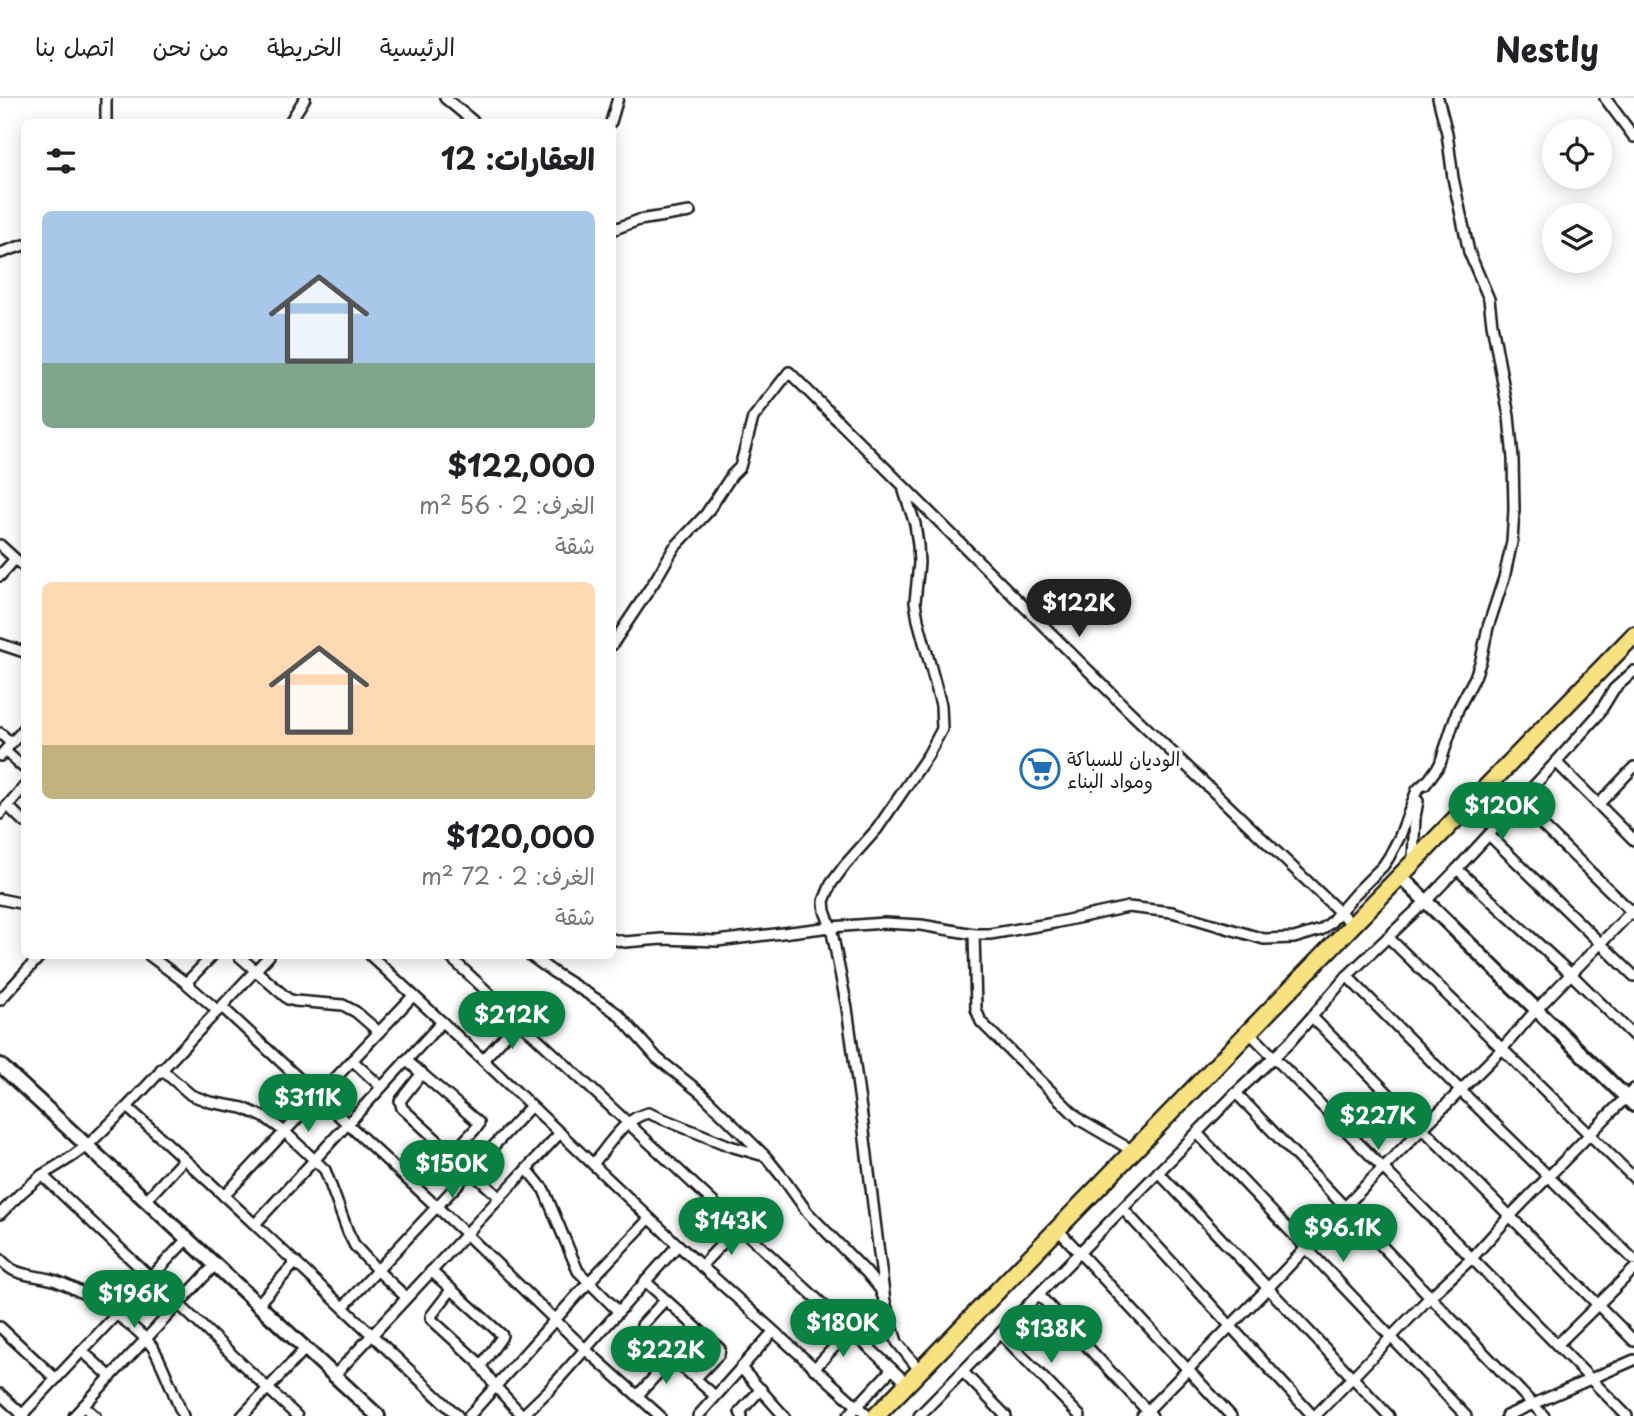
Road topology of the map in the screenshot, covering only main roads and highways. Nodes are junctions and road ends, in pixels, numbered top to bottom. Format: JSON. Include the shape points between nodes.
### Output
{"nodes":[{"id":1,"x":1634,"y":635,"type":"edge"},
{"id":2,"x":1634,"y":647,"type":"edge"},
{"id":3,"x":1403,"y":879,"type":"junction"},
{"id":4,"x":876,"y":1416,"type":"edge"},
{"id":5,"x":889,"y":1416,"type":"edge"}],
"edges":[{"from":1,"to":3,"type":"highway","via":[[1413,862]]},
{"from":2,"to":3,"type":"highway"},
{"from":3,"to":4,"type":"highway","via":[[1352,924]]},
{"from":3,"to":5,"type":"highway"}]}
